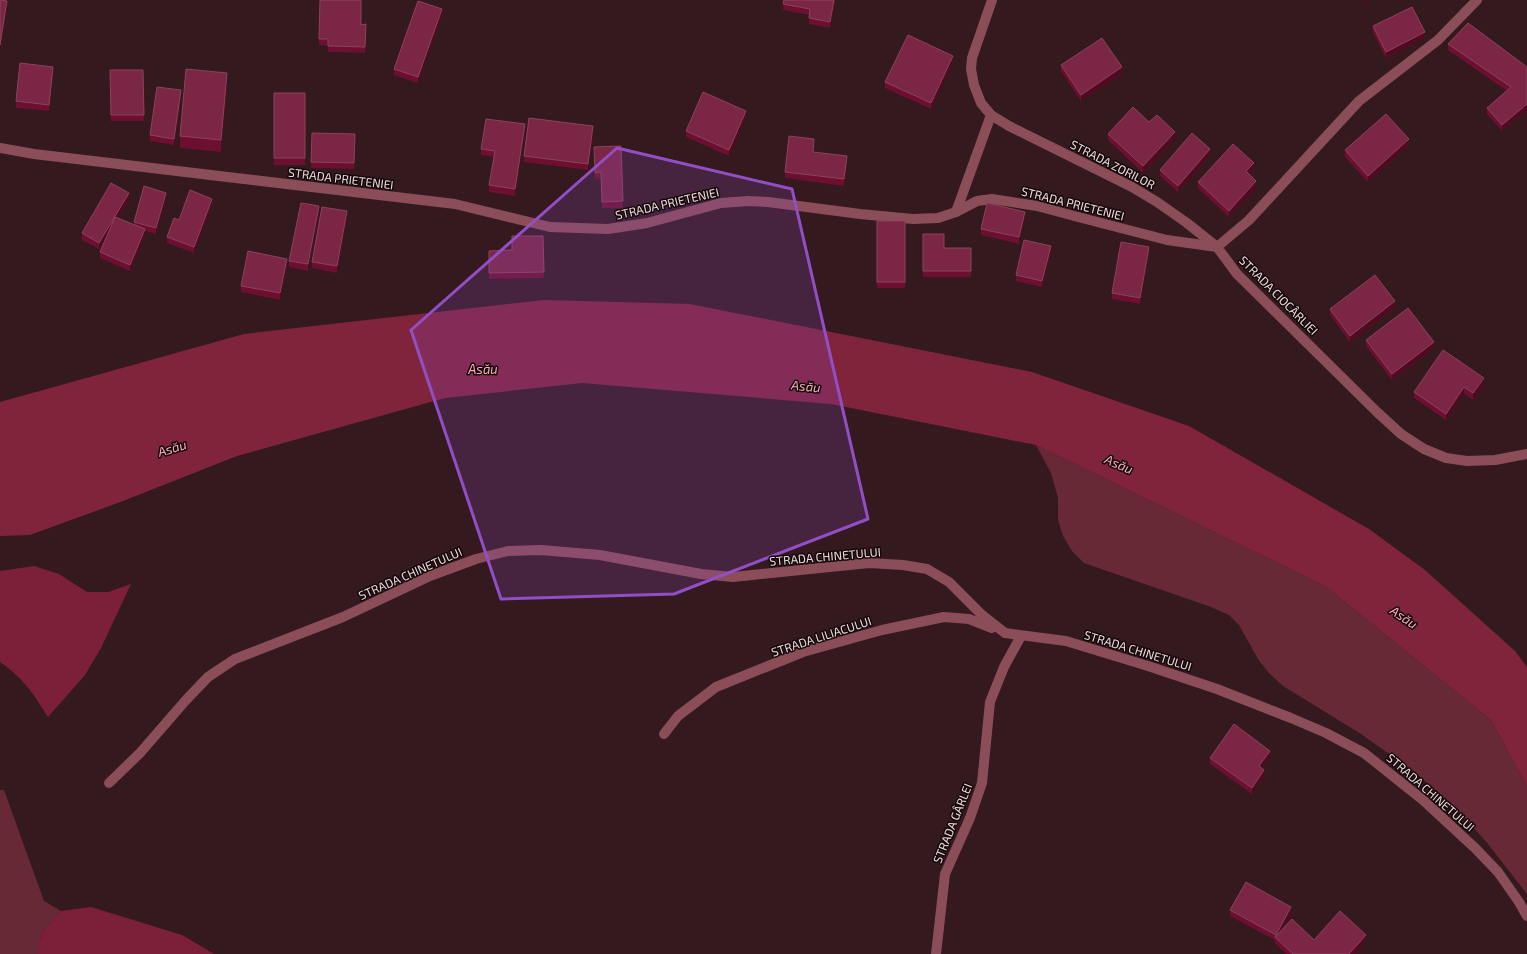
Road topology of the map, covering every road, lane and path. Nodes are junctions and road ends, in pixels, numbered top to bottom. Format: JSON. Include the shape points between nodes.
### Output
{"nodes":[{"id":1,"x":992,"y":0,"type":"edge"},
{"id":2,"x":1477,"y":0,"type":"edge"},
{"id":3,"x":991,"y":115,"type":"junction"},
{"id":4,"x":0,"y":148,"type":"edge"},
{"id":5,"x":956,"y":212,"type":"junction"},
{"id":6,"x":1217,"y":247,"type":"junction"},
{"id":7,"x":1527,"y":454,"type":"edge"},
{"id":8,"x":1005,"y":633,"type":"junction"},
{"id":9,"x":1021,"y":636,"type":"junction"},
{"id":10,"x":664,"y":734,"type":"dead end"},
{"id":11,"x":109,"y":783,"type":"dead end"},
{"id":12,"x":1527,"y":916,"type":"edge"},
{"id":13,"x":936,"y":954,"type":"edge"}],
"edges":[{"from":1,"to":3,"type":"street","name":"STRADA ZORILOR","via":[[972,58],[971,69],[981,103]]},
{"from":2,"to":6,"type":"street","via":[[1438,40],[1359,100],[1249,220]]},
{"from":3,"to":5,"type":"street"},
{"from":3,"to":6,"type":"street","name":"STRADA ZORILOR","via":[[1132,187],[1181,219]]},
{"from":4,"to":5,"type":"street","name":"STRADA PRIETENIEI","via":[[455,204],[550,227],[579,229],[608,229],[641,224],[721,203],[748,201],[913,219],[938,218]]},
{"from":5,"to":6,"type":"street","name":"STRADA PRIETENIEI","via":[[977,201],[992,199],[1037,206],[1167,240]]},
{"from":6,"to":7,"type":"street","name":"STRADA CIOCÂRLIEI","via":[[1237,274],[1377,412],[1407,438],[1424,449],[1446,458],[1467,461],[1495,460]]},
{"from":8,"to":9,"type":"street","name":"STRADA CHINETULUI"},
{"from":8,"to":10,"type":"street","name":"STRADA LILIACULUI","via":[[969,619],[944,617],[882,630],[803,652],[716,687],[678,716]]},
{"from":8,"to":11,"type":"street","name":"STRADA CHINETULUI","via":[[994,626],[949,582],[927,569],[903,565],[869,563],[733,577],[701,574],[600,555],[540,550],[508,551],[476,559],[430,576],[343,617],[235,659],[208,677],[140,753]]},
{"from":9,"to":12,"type":"street","name":"STRADA CHINETULUI","via":[[1066,641],[1217,689],[1326,733],[1364,753],[1424,800],[1475,848],[1498,872]]},
{"from":9,"to":13,"type":"street","name":"STRADA GÂRLEI","via":[[1004,667],[990,702],[982,783],[970,818],[945,874]]}]}
